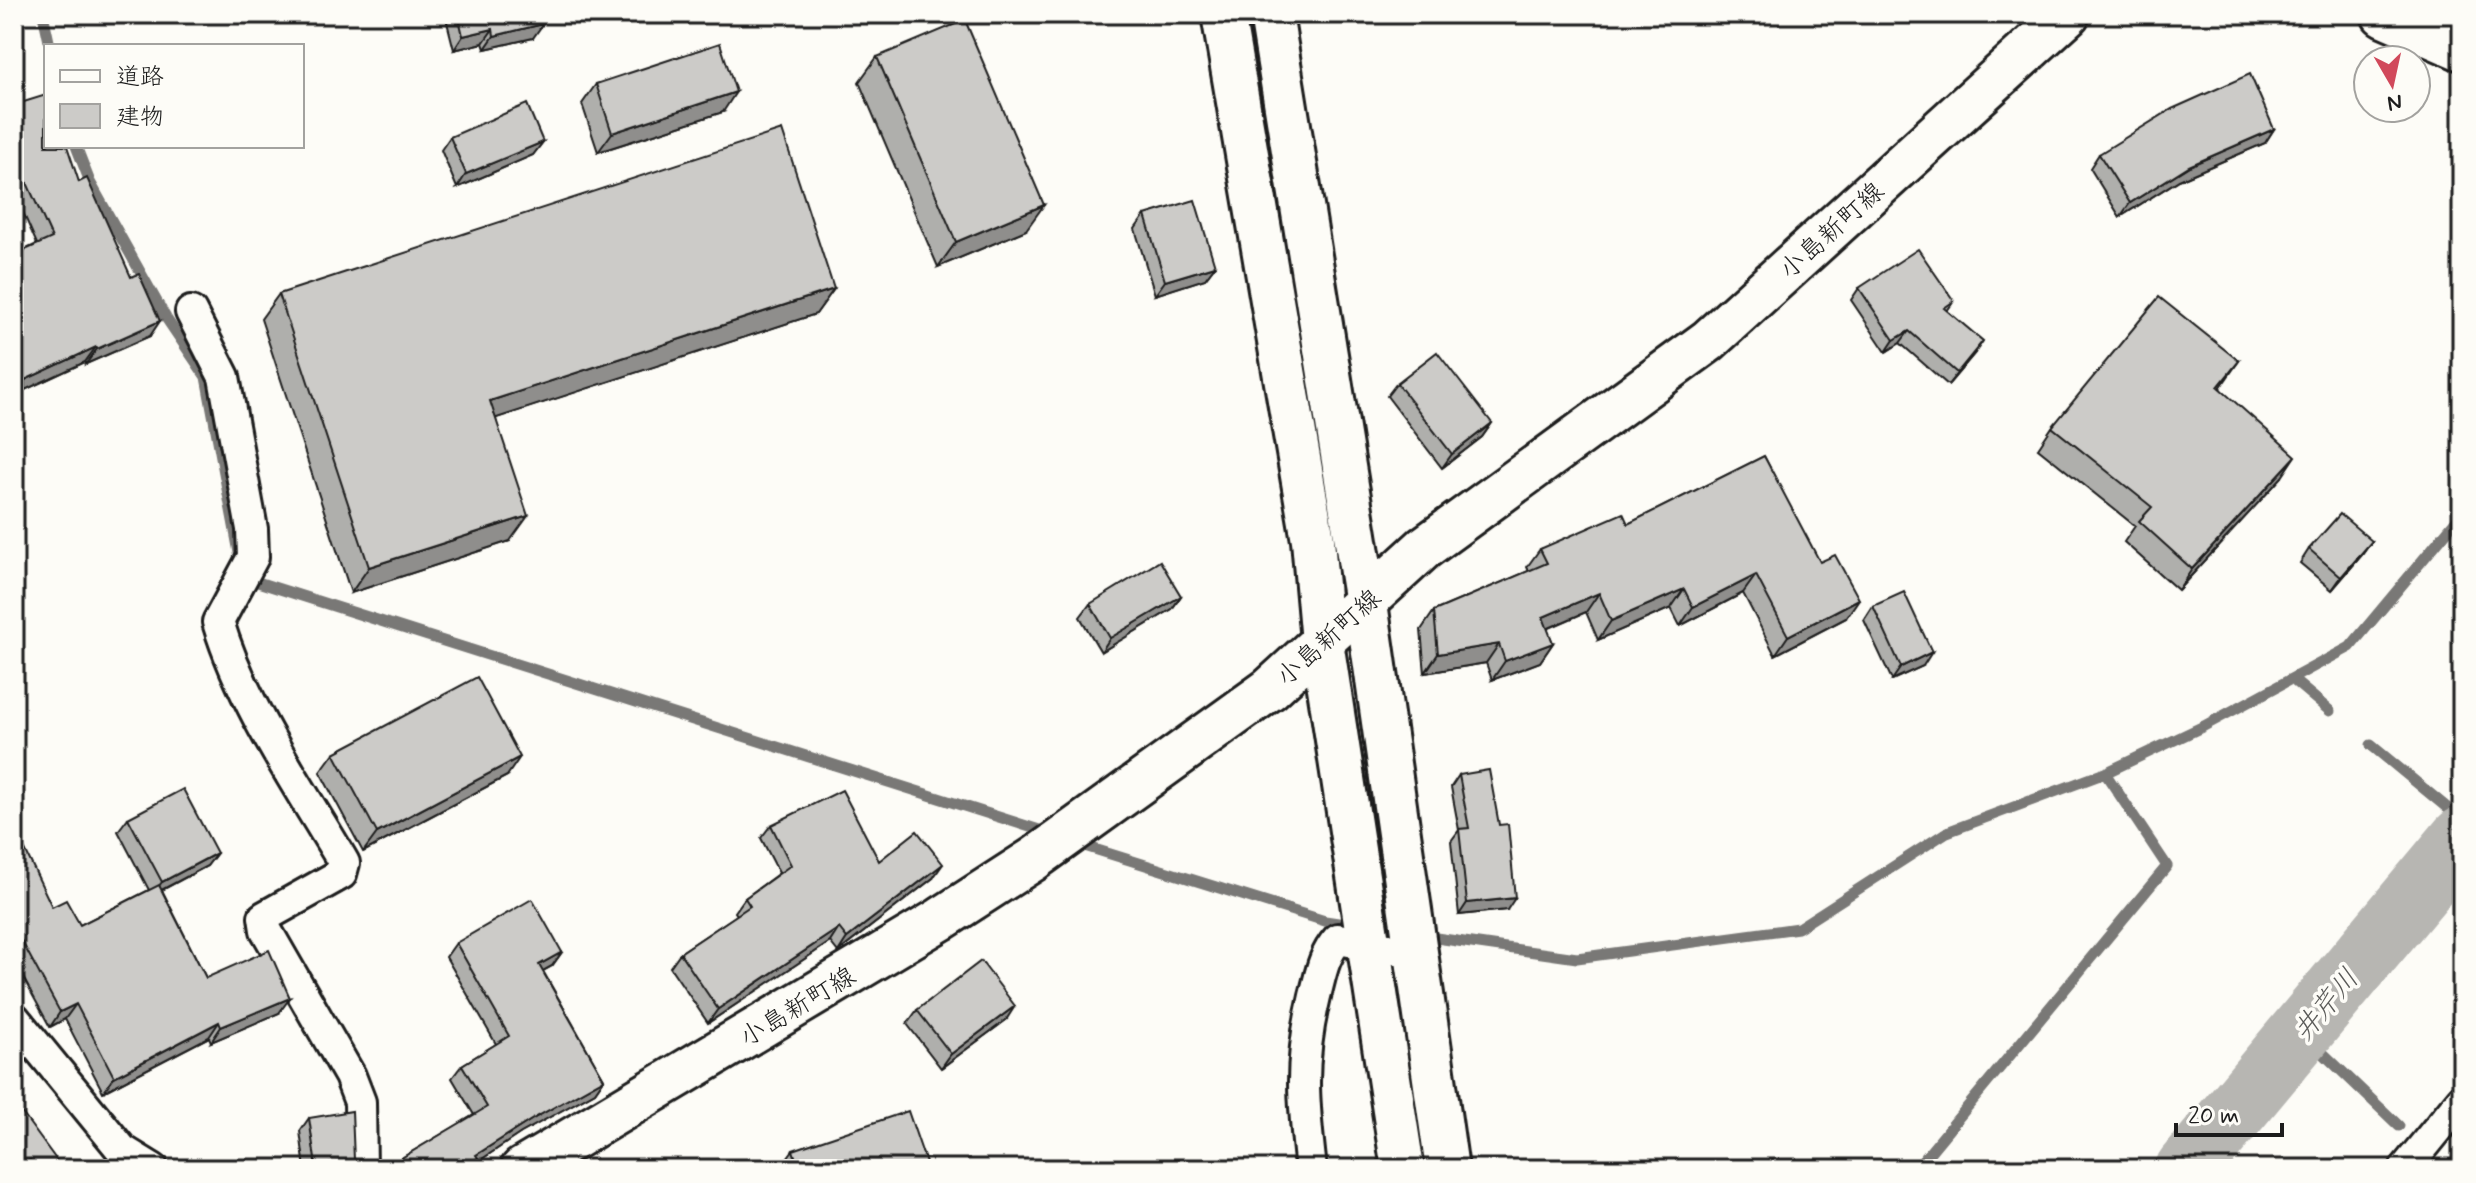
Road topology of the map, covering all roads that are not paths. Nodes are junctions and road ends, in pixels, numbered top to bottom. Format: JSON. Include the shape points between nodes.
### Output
{"nodes":[{"id":1,"x":1223,"y":14,"type":"edge"},
{"id":2,"x":1271,"y":14,"type":"edge"},
{"id":3,"x":2068,"y":14,"type":"edge"},
{"id":4,"x":2384,"y":14,"type":"edge"},
{"id":5,"x":2409,"y":14,"type":"edge"},
{"id":6,"x":2462,"y":47,"type":"edge"},
{"id":7,"x":191,"y":312,"type":"dead end"},
{"id":8,"x":1366,"y":603,"type":"junction"},
{"id":9,"x":1322,"y":642,"type":"junction"},
{"id":10,"x":1367,"y":944,"type":"junction"},
{"id":11,"x":1416,"y":953,"type":"junction"},
{"id":12,"x":14,"y":1018,"type":"edge"},
{"id":13,"x":2462,"y":1099,"type":"edge"},
{"id":14,"x":153,"y":1169,"type":"edge"},
{"id":15,"x":361,"y":1169,"type":"edge"},
{"id":16,"x":522,"y":1169,"type":"edge"},
{"id":17,"x":1311,"y":1169,"type":"edge"},
{"id":18,"x":1403,"y":1169,"type":"edge"},
{"id":19,"x":1447,"y":1169,"type":"edge"},
{"id":20,"x":2405,"y":1169,"type":"edge"}],
"edges":[{"from":1,"to":9,"type":"street","via":[[1313,540]]},
{"from":2,"to":8,"type":"street"},
{"from":3,"to":8,"type":"street","name":"小島新町線","via":[[1708,341],[1424,548]]},
{"from":4,"to":6,"type":"highway"},
{"from":5,"to":6,"type":"highway"},
{"from":7,"to":15,"type":"street","via":[[224,377],[252,529],[253,557],[218,622],[271,737],[344,863],[341,874],[264,917],[266,930],[350,1076],[360,1102]]},
{"from":8,"to":9,"type":"street","name":"小島新町線"},
{"from":8,"to":11,"type":"street"},
{"from":9,"to":10,"type":"street"},
{"from":9,"to":16,"type":"street","name":"小島新町線","via":[[1270,689],[1034,859]]},
{"from":10,"to":11,"type":"street"},
{"from":10,"to":17,"type":"street","via":[[1338,939],[1326,953],[1304,1045]]},
{"from":10,"to":18,"type":"street"},
{"from":11,"to":19,"type":"street"},
{"from":12,"to":14,"type":"street","via":[[122,1150]]},
{"from":13,"to":20,"type":"street"}]}
